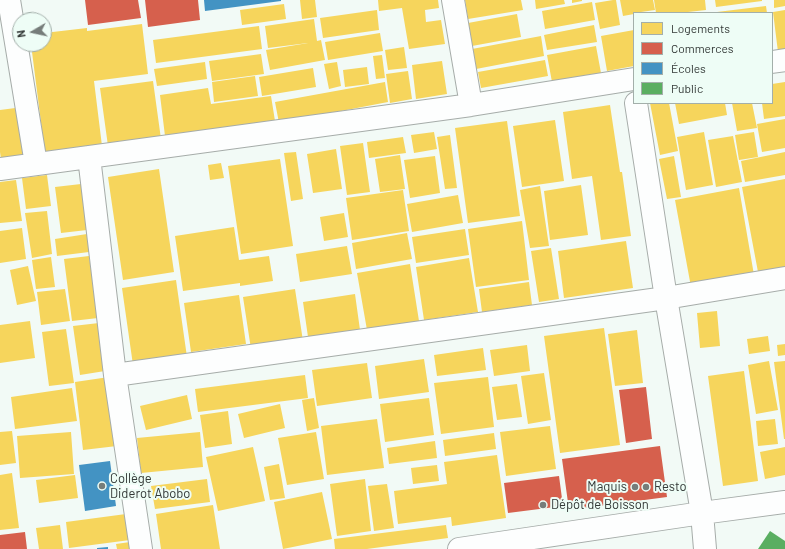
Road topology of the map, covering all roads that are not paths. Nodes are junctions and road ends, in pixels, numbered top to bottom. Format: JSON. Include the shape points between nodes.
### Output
{"nodes":[{"id":1,"x":9,"y":0,"type":"edge"},
{"id":2,"x":453,"y":0,"type":"edge"},
{"id":3,"x":785,"y":60,"type":"edge"},
{"id":4,"x":773,"y":62,"type":"edge"},
{"id":5,"x":633,"y":81,"type":"edge"},
{"id":6,"x":636,"y":104,"type":"edge"},
{"id":7,"x":471,"y":105,"type":"junction"},
{"id":8,"x":89,"y":157,"type":"junction"},
{"id":9,"x":36,"y":164,"type":"junction"},
{"id":10,"x":0,"y":169,"type":"edge"},
{"id":11,"x":785,"y":278,"type":"edge"},
{"id":12,"x":666,"y":298,"type":"junction"},
{"id":13,"x":115,"y":375,"type":"junction"},
{"id":14,"x":785,"y":502,"type":"edge"},
{"id":15,"x":702,"y":513,"type":"junction"},
{"id":16,"x":141,"y":549,"type":"edge"},
{"id":17,"x":459,"y":549,"type":"edge"},
{"id":18,"x":705,"y":549,"type":"edge"}],
"edges":[{"from":1,"to":9,"type":"street"},
{"from":2,"to":7,"type":"street"},
{"from":3,"to":4,"type":"street"},
{"from":5,"to":7,"type":"street"},
{"from":6,"to":12,"type":"street"},
{"from":7,"to":8,"type":"street"},
{"from":8,"to":9,"type":"street"},
{"from":8,"to":13,"type":"street"},
{"from":9,"to":10,"type":"street"},
{"from":11,"to":12,"type":"street"},
{"from":12,"to":13,"type":"street"},
{"from":12,"to":15,"type":"street"},
{"from":13,"to":16,"type":"street"},
{"from":14,"to":15,"type":"street"},
{"from":15,"to":17,"type":"street"},
{"from":15,"to":18,"type":"street"}]}
